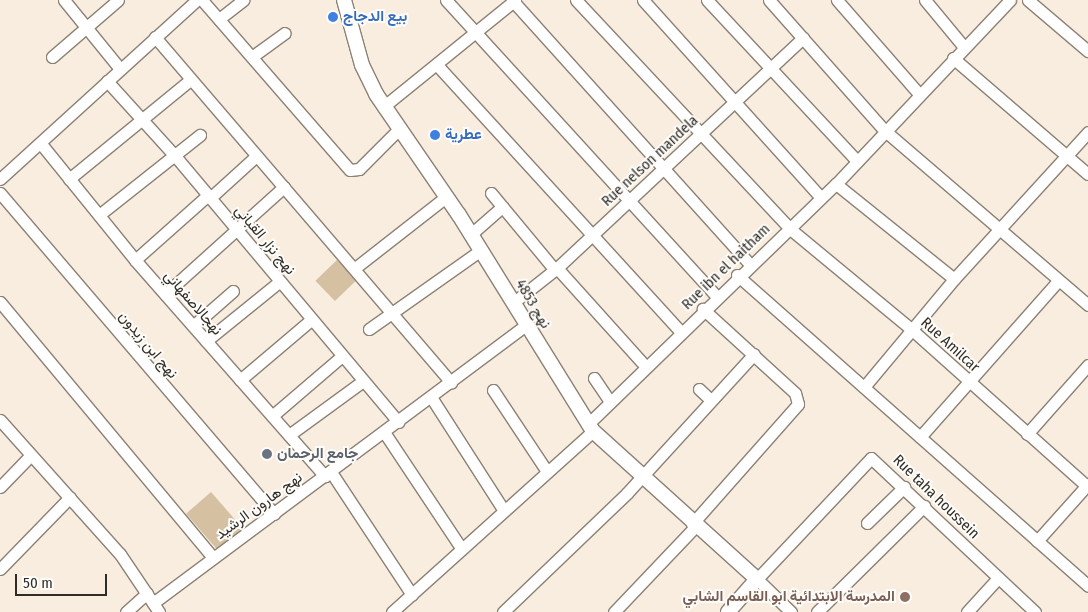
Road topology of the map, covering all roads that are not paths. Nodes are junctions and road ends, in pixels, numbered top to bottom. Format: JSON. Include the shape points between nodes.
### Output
{"nodes":[{"id":1,"x":64,"y":0,"type":"edge"},
{"id":2,"x":118,"y":0,"type":"edge"},
{"id":3,"x":197,"y":0,"type":"edge"},
{"id":4,"x":202,"y":0,"type":"edge"},
{"id":5,"x":243,"y":0,"type":"edge"},
{"id":6,"x":344,"y":0,"type":"edge"},
{"id":7,"x":446,"y":0,"type":"edge"},
{"id":8,"x":576,"y":0,"type":"edge"},
{"id":9,"x":643,"y":0,"type":"edge"},
{"id":10,"x":707,"y":0,"type":"edge"},
{"id":11,"x":769,"y":0,"type":"edge"},
{"id":12,"x":837,"y":0,"type":"edge"},
{"id":13,"x":925,"y":0,"type":"edge"},
{"id":14,"x":1010,"y":0,"type":"edge"},
{"id":15,"x":1028,"y":0,"type":"edge"},
{"id":16,"x":513,"y":1,"type":"edge"},
{"id":17,"x":219,"y":19,"type":"junction"},
{"id":18,"x":85,"y":26,"type":"junction"},
{"id":19,"x":285,"y":33,"type":"dead end"},
{"id":20,"x":474,"y":35,"type":"junction"},
{"id":21,"x":154,"y":37,"type":"junction"},
{"id":22,"x":803,"y":38,"type":"junction"},
{"id":23,"x":964,"y":47,"type":"junction"},
{"id":24,"x":1088,"y":51,"type":"edge"},
{"id":25,"x":253,"y":56,"type":"junction"},
{"id":26,"x":52,"y":57,"type":"dead end"},
{"id":27,"x":953,"y":58,"type":"junction"},
{"id":28,"x":437,"y":65,"type":"junction"},
{"id":29,"x":120,"y":69,"type":"junction"},
{"id":30,"x":771,"y":69,"type":"junction"},
{"id":31,"x":190,"y":80,"type":"junction"},
{"id":32,"x":107,"y":82,"type":"junction"},
{"id":33,"x":919,"y":94,"type":"junction"},
{"id":34,"x":735,"y":103,"type":"junction"},
{"id":35,"x":383,"y":107,"type":"junction"},
{"id":36,"x":142,"y":120,"type":"junction"},
{"id":37,"x":399,"y":129,"type":"junction"},
{"id":38,"x":884,"y":130,"type":"junction"},
{"id":39,"x":1088,"y":132,"type":"edge"},
{"id":40,"x":200,"y":135,"type":"dead end"},
{"id":41,"x":700,"y":136,"type":"junction"},
{"id":42,"x":42,"y":145,"type":"junction"},
{"id":43,"x":172,"y":154,"type":"junction"},
{"id":44,"x":1066,"y":156,"type":"junction"},
{"id":45,"x":255,"y":157,"type":"junction"},
{"id":46,"x":856,"y":161,"type":"junction"},
{"id":47,"x":664,"y":170,"type":"junction"},
{"id":48,"x":1088,"y":174,"type":"edge"},
{"id":49,"x":0,"y":179,"type":"edge"},
{"id":50,"x":70,"y":179,"type":"junction"},
{"id":51,"x":836,"y":184,"type":"junction"},
{"id":52,"x":284,"y":187,"type":"junction"},
{"id":53,"x":0,"y":193,"type":"edge"},
{"id":54,"x":492,"y":193,"type":"dead end"},
{"id":55,"x":209,"y":197,"type":"junction"},
{"id":56,"x":446,"y":197,"type":"junction"},
{"id":57,"x":821,"y":198,"type":"junction"},
{"id":58,"x":628,"y":202,"type":"junction"},
{"id":59,"x":502,"y":208,"type":"junction"},
{"id":60,"x":99,"y":215,"type":"junction"},
{"id":61,"x":1000,"y":227,"type":"junction"},
{"id":62,"x":789,"y":228,"type":"junction"},
{"id":63,"x":236,"y":230,"type":"junction"},
{"id":64,"x":470,"y":235,"type":"junction"},
{"id":65,"x":593,"y":235,"type":"junction"},
{"id":66,"x":481,"y":250,"type":"junction"},
{"id":67,"x":135,"y":260,"type":"junction"},
{"id":68,"x":750,"y":264,"type":"junction"},
{"id":69,"x":355,"y":268,"type":"junction"},
{"id":70,"x":556,"y":269,"type":"junction"},
{"id":71,"x":737,"y":275,"type":"junction"},
{"id":72,"x":954,"y":279,"type":"junction"},
{"id":73,"x":280,"y":281,"type":"junction"},
{"id":74,"x":1057,"y":282,"type":"junction"},
{"id":75,"x":233,"y":291,"type":"dead end"},
{"id":76,"x":165,"y":294,"type":"junction"},
{"id":77,"x":716,"y":296,"type":"junction"},
{"id":78,"x":0,"y":302,"type":"edge"},
{"id":79,"x":514,"y":302,"type":"junction"},
{"id":80,"x":1088,"y":305,"type":"edge"},
{"id":81,"x":703,"y":309,"type":"junction"},
{"id":82,"x":392,"y":311,"type":"junction"},
{"id":83,"x":312,"y":319,"type":"junction"},
{"id":84,"x":527,"y":324,"type":"junction"},
{"id":85,"x":193,"y":326,"type":"junction"},
{"id":86,"x":369,"y":329,"type":"dead end"},
{"id":87,"x":911,"y":329,"type":"junction"},
{"id":88,"x":681,"y":332,"type":"junction"},
{"id":89,"x":206,"y":341,"type":"junction"},
{"id":90,"x":754,"y":354,"type":"junction"},
{"id":91,"x":342,"y":356,"type":"junction"},
{"id":92,"x":1088,"y":365,"type":"edge"},
{"id":93,"x":646,"y":367,"type":"junction"},
{"id":94,"x":594,"y":378,"type":"dead end"},
{"id":95,"x":240,"y":380,"type":"junction"},
{"id":96,"x":363,"y":381,"type":"junction"},
{"id":97,"x":451,"y":382,"type":"junction"},
{"id":98,"x":968,"y":382,"type":"junction"},
{"id":99,"x":864,"y":387,"type":"junction"},
{"id":100,"x":699,"y":389,"type":"dead end"},
{"id":101,"x":493,"y":390,"type":"dead end"},
{"id":102,"x":431,"y":397,"type":"junction"},
{"id":103,"x":711,"y":400,"type":"junction"},
{"id":104,"x":610,"y":402,"type":"junction"},
{"id":105,"x":272,"y":416,"type":"junction"},
{"id":106,"x":0,"y":420,"type":"edge"},
{"id":107,"x":398,"y":422,"type":"junction"},
{"id":108,"x":590,"y":428,"type":"junction"},
{"id":109,"x":384,"y":432,"type":"junction"},
{"id":110,"x":1026,"y":434,"type":"junction"},
{"id":111,"x":289,"y":435,"type":"junction"},
{"id":112,"x":920,"y":437,"type":"junction"},
{"id":113,"x":30,"y":456,"type":"junction"},
{"id":114,"x":546,"y":470,"type":"junction"},
{"id":115,"x":328,"y":474,"type":"junction"},
{"id":116,"x":641,"y":478,"type":"junction"},
{"id":117,"x":1088,"y":486,"type":"edge"},
{"id":118,"x":0,"y":487,"type":"edge"},
{"id":119,"x":904,"y":487,"type":"junction"},
{"id":120,"x":70,"y":498,"type":"junction"},
{"id":121,"x":924,"y":506,"type":"junction"},
{"id":122,"x":503,"y":509,"type":"junction"},
{"id":123,"x":274,"y":514,"type":"junction"},
{"id":124,"x":867,"y":523,"type":"dead end"},
{"id":125,"x":694,"y":525,"type":"junction"},
{"id":126,"x":1037,"y":541,"type":"junction"},
{"id":127,"x":461,"y":548,"type":"junction"},
{"id":128,"x":213,"y":558,"type":"junction"},
{"id":129,"x":0,"y":569,"type":"edge"},
{"id":130,"x":998,"y":578,"type":"junction"},
{"id":131,"x":757,"y":579,"type":"junction"},
{"id":132,"x":1088,"y":586,"type":"edge"},
{"id":133,"x":412,"y":595,"type":"junction"},
{"id":134,"x":153,"y":603,"type":"edge"},
{"id":135,"x":126,"y":612,"type":"edge"},
{"id":136,"x":392,"y":612,"type":"edge"},
{"id":137,"x":503,"y":612,"type":"edge"},
{"id":138,"x":614,"y":612,"type":"edge"},
{"id":139,"x":728,"y":612,"type":"edge"},
{"id":140,"x":791,"y":612,"type":"edge"},
{"id":141,"x":817,"y":612,"type":"edge"},
{"id":142,"x":967,"y":612,"type":"edge"},
{"id":143,"x":1035,"y":612,"type":"edge"}],
"edges":[{"from":1,"to":18,"type":"street"},
{"from":2,"to":18,"type":"street"},
{"from":3,"to":21,"type":"street"},
{"from":4,"to":17,"type":"street"},
{"from":5,"to":17,"type":"street"},
{"from":6,"to":35,"type":"street","name":"نهج 4853","via":[[362,65]]},
{"from":7,"to":20,"type":"street"},
{"from":8,"to":41,"type":"street","name":"Rue Amilcar"},
{"from":9,"to":34,"type":"street"},
{"from":10,"to":30,"type":"street"},
{"from":11,"to":22,"type":"street"},
{"from":12,"to":33,"type":"street"},
{"from":13,"to":23,"type":"street"},
{"from":14,"to":23,"type":"street","name":"Rue ibn el haitham"},
{"from":15,"to":24,"type":"street"},
{"from":16,"to":20,"type":"street"},
{"from":16,"to":47,"type":"street"},
{"from":17,"to":25,"type":"street"},
{"from":18,"to":26,"type":"street"},
{"from":18,"to":29,"type":"street"},
{"from":19,"to":25,"type":"street"},
{"from":20,"to":28,"type":"street"},
{"from":20,"to":58,"type":"street"},
{"from":21,"to":29,"type":"street"},
{"from":21,"to":31,"type":"street"},
{"from":22,"to":30,"type":"street","name":"Rue nelson mandela"},
{"from":22,"to":38,"type":"street"},
{"from":23,"to":27,"type":"street","name":"Rue ibn el haitham"},
{"from":25,"to":37,"type":"street","via":[[350,170],[359,169]]},
{"from":27,"to":33,"type":"street","name":"Rue ibn el haitham"},
{"from":27,"to":44,"type":"street"},
{"from":28,"to":35,"type":"street"},
{"from":28,"to":65,"type":"street"},
{"from":29,"to":32,"type":"street"},
{"from":30,"to":34,"type":"street","name":"Rue nelson mandela"},
{"from":30,"to":46,"type":"street"},
{"from":31,"to":36,"type":"street"},
{"from":31,"to":45,"type":"street"},
{"from":32,"to":36,"type":"street","name":"نهج نزار القباني"},
{"from":32,"to":42,"type":"street"},
{"from":33,"to":38,"type":"street","name":"Rue ibn el haitham"},
{"from":34,"to":41,"type":"street","name":"Rue nelson mandela"},
{"from":34,"to":57,"type":"street"},
{"from":35,"to":37,"type":"street","name":"نهج 4853"},
{"from":36,"to":43,"type":"street","name":"نهج نزار القباني"},
{"from":36,"to":50,"type":"street"},
{"from":37,"to":56,"type":"street","name":"نهج 4853"},
{"from":38,"to":46,"type":"street","name":"Rue ibn el haitham"},
{"from":38,"to":61,"type":"street"},
{"from":39,"to":44,"type":"street"},
{"from":40,"to":43,"type":"street"},
{"from":41,"to":47,"type":"street","name":"Rue nelson mandela"},
{"from":41,"to":62,"type":"street","name":"Rue Amilcar"},
{"from":42,"to":49,"type":"street"},
{"from":42,"to":50,"type":"street","name":"نهجالاصفهاني"},
{"from":43,"to":55,"type":"street","name":"نهج نزار القباني"},
{"from":43,"to":60,"type":"street"},
{"from":44,"to":48,"type":"street"},
{"from":44,"to":61,"type":"street"},
{"from":45,"to":52,"type":"street"},
{"from":45,"to":55,"type":"street"},
{"from":46,"to":51,"type":"street","name":"Rue ibn el haitham"},
{"from":47,"to":58,"type":"street","name":"Rue nelson mandela"},
{"from":47,"to":68,"type":"street"},
{"from":50,"to":60,"type":"street","name":"نهجالاصفهاني"},
{"from":51,"to":57,"type":"street","name":"Rue ibn el haitham"},
{"from":51,"to":72,"type":"street"},
{"from":52,"to":63,"type":"street"},
{"from":52,"to":69,"type":"street"},
{"from":53,"to":123,"type":"street","name":"نهج ابن زيدون"},
{"from":54,"to":59,"type":"street"},
{"from":55,"to":63,"type":"street","name":"نهج نزار القباني"},
{"from":55,"to":67,"type":"street"},
{"from":56,"to":64,"type":"street","name":"نهج 4853"},
{"from":56,"to":69,"type":"street"},
{"from":57,"to":62,"type":"street","name":"Rue ibn el haitham"},
{"from":58,"to":65,"type":"street","name":"Rue nelson mandela"},
{"from":58,"to":77,"type":"street"},
{"from":59,"to":64,"type":"street"},
{"from":59,"to":70,"type":"street"},
{"from":60,"to":67,"type":"street","name":"نهجالاصفهاني"},
{"from":61,"to":72,"type":"street"},
{"from":61,"to":74,"type":"street"},
{"from":62,"to":68,"type":"street","name":"Rue ibn el haitham"},
{"from":62,"to":87,"type":"street","name":"Rue Amilcar"},
{"from":63,"to":73,"type":"street","name":"نهج نزار القباني"},
{"from":63,"to":76,"type":"street"},
{"from":64,"to":66,"type":"street","name":"نهج 4853"},
{"from":65,"to":70,"type":"street","name":"Rue nelson mandela"},
{"from":65,"to":88,"type":"street"},
{"from":66,"to":79,"type":"street","name":"نهج 4853"},
{"from":66,"to":82,"type":"street"},
{"from":67,"to":76,"type":"street","name":"نهجالاصفهاني"},
{"from":68,"to":71,"type":"street","name":"Rue ibn el haitham"},
{"from":69,"to":82,"type":"street"},
{"from":70,"to":79,"type":"street","name":"Rue nelson mandela"},
{"from":70,"to":93,"type":"street"},
{"from":71,"to":77,"type":"street","name":"Rue ibn el haitham"},
{"from":71,"to":99,"type":"street"},
{"from":72,"to":87,"type":"street"},
{"from":73,"to":83,"type":"street","name":"نهج نزار القباني"},
{"from":73,"to":89,"type":"street"},
{"from":74,"to":80,"type":"street"},
{"from":74,"to":98,"type":"street","via":[[1018,332]]},
{"from":75,"to":85,"type":"street"},
{"from":76,"to":85,"type":"street","name":"نهجالاصفهاني"},
{"from":77,"to":81,"type":"street","name":"Rue ibn el haitham"},
{"from":78,"to":128,"type":"street"},
{"from":79,"to":84,"type":"street","name":"نهج 4853"},
{"from":81,"to":88,"type":"street","name":"Rue ibn el haitham"},
{"from":81,"to":90,"type":"street"},
{"from":82,"to":86,"type":"street"},
{"from":82,"to":97,"type":"street"},
{"from":83,"to":91,"type":"street","name":"نهج نزار القباني"},
{"from":83,"to":95,"type":"street"},
{"from":84,"to":97,"type":"street","name":"نهج هارون الرشيد"},
{"from":84,"to":108,"type":"street","name":"نهج 4853"},
{"from":85,"to":89,"type":"street","name":"نهجالاصفهاني"},
{"from":87,"to":98,"type":"street","name":"Rue Amilcar"},
{"from":87,"to":99,"type":"street"},
{"from":88,"to":93,"type":"street","name":"Rue ibn el haitham"},
{"from":89,"to":95,"type":"street","name":"نهجالاصفهاني"},
{"from":90,"to":103,"type":"street"},
{"from":90,"to":125,"type":"street","via":[[795,393],[798,404]]},
{"from":91,"to":96,"type":"street","name":"نهج نزار القباني"},
{"from":91,"to":105,"type":"street"},
{"from":92,"to":110,"type":"street"},
{"from":93,"to":104,"type":"street","name":"Rue ibn el haitham"},
{"from":94,"to":104,"type":"street"},
{"from":95,"to":105,"type":"street","name":"نهجالاصفهاني"},
{"from":96,"to":107,"type":"street","name":"نهج نزار القباني"},
{"from":96,"to":111,"type":"street"},
{"from":97,"to":102,"type":"street","name":"نهج هارون الرشيد"},
{"from":98,"to":110,"type":"street","name":"Rue Amilcar"},
{"from":98,"to":112,"type":"street"},
{"from":99,"to":112,"type":"street"},
{"from":100,"to":103,"type":"street"},
{"from":101,"to":114,"type":"street"},
{"from":102,"to":107,"type":"street","name":"نهج هارون الرشيد"},
{"from":102,"to":122,"type":"street"},
{"from":103,"to":116,"type":"street"},
{"from":104,"to":108,"type":"street","name":"Rue ibn el haitham"},
{"from":105,"to":111,"type":"street","name":"نهجالاصفهاني"},
{"from":106,"to":113,"type":"street"},
{"from":107,"to":109,"type":"street","name":"نهج هارون الرشيد"},
{"from":108,"to":114,"type":"street","name":"Rue ibn el haitham"},
{"from":108,"to":116,"type":"street","name":"نهج 4853"},
{"from":109,"to":115,"type":"street","name":"نهج هارون الرشيد"},
{"from":109,"to":127,"type":"street"},
{"from":110,"to":117,"type":"street","name":"Rue Amilcar"},
{"from":111,"to":115,"type":"street","name":"نهجالاصفهاني"},
{"from":112,"to":126,"type":"street"},
{"from":113,"to":118,"type":"street"},
{"from":113,"to":120,"type":"street"},
{"from":114,"to":122,"type":"street","name":"Rue ibn el haitham"},
{"from":115,"to":123,"type":"street","name":"نهج هارون الرشيد"},
{"from":115,"to":133,"type":"street","name":"نهجالاصفهاني"},
{"from":116,"to":125,"type":"street","name":"نهج 4853"},
{"from":116,"to":137,"type":"street"},
{"from":117,"to":126,"type":"street"},
{"from":119,"to":121,"type":"street","name":"Rue taha houssein"},
{"from":119,"to":124,"type":"street"},
{"from":119,"to":131,"type":"street","name":"Rue taha houssein","via":[[875,459],[867,460]]},
{"from":120,"to":129,"type":"street"},
{"from":120,"to":134,"type":"street","via":[[120,554]]},
{"from":121,"to":130,"type":"street","name":"Rue taha houssein"},
{"from":121,"to":141,"type":"street"},
{"from":122,"to":127,"type":"street","name":"Rue ibn el haitham"},
{"from":123,"to":128,"type":"street","name":"نهج هارون الرشيد"},
{"from":125,"to":131,"type":"street","name":"نهج 4853"},
{"from":125,"to":138,"type":"street"},
{"from":126,"to":132,"type":"street"},
{"from":127,"to":133,"type":"street","name":"Rue ibn el haitham"},
{"from":128,"to":134,"type":"street","name":"نهج هارون الرشيد"},
{"from":130,"to":142,"type":"street"},
{"from":130,"to":143,"type":"street","name":"Rue taha houssein"},
{"from":131,"to":139,"type":"street"},
{"from":131,"to":140,"type":"street"},
{"from":133,"to":136,"type":"street","name":"Rue ibn el haitham"},
{"from":134,"to":135,"type":"street","name":"نهج هارون الرشيد"}]}
